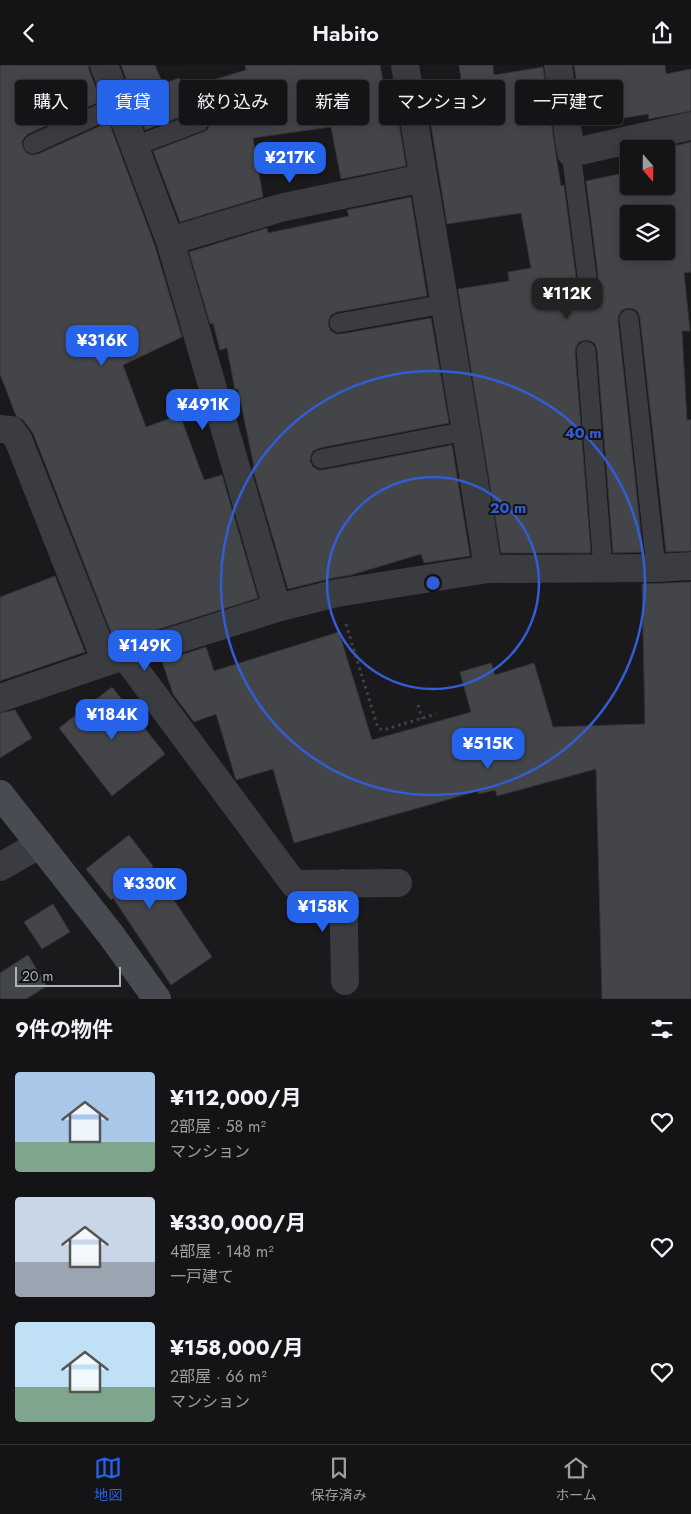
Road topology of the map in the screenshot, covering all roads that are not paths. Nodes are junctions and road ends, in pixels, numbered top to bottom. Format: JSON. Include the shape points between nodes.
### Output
{"nodes":[{"id":1,"x":104,"y":65,"type":"edge"},
{"id":2,"x":405,"y":65,"type":"edge"},
{"id":3,"x":558,"y":65,"type":"edge"},
{"id":4,"x":110,"y":80,"type":"edge"},
{"id":5,"x":97,"y":115,"type":"edge"},
{"id":6,"x":127,"y":125,"type":"edge"},
{"id":7,"x":192,"y":125,"type":"edge"},
{"id":8,"x":691,"y":126,"type":"edge"},
{"id":9,"x":34,"y":144,"type":"dead end"},
{"id":10,"x":135,"y":147,"type":"junction"},
{"id":11,"x":571,"y":153,"type":"junction"},
{"id":12,"x":423,"y":178,"type":"junction"},
{"id":13,"x":170,"y":241,"type":"junction"},
{"id":14,"x":587,"y":276,"type":"dead end"},
{"id":15,"x":444,"y":304,"type":"junction"},
{"id":16,"x":629,"y":319,"type":"dead end"},
{"id":17,"x":339,"y":323,"type":"dead end"},
{"id":18,"x":586,"y":351,"type":"dead end"},
{"id":19,"x":1,"y":424,"type":"edge"},
{"id":20,"x":466,"y":431,"type":"junction"},
{"id":21,"x":321,"y":459,"type":"dead end"},
{"id":22,"x":691,"y":566,"type":"edge"},
{"id":23,"x":603,"y":568,"type":"junction"},
{"id":24,"x":656,"y":568,"type":"junction"},
{"id":25,"x":488,"y":569,"type":"junction"},
{"id":26,"x":277,"y":608,"type":"junction"},
{"id":27,"x":115,"y":659,"type":"junction"},
{"id":28,"x":0,"y":698,"type":"edge"},
{"id":29,"x":0,"y":794,"type":"edge"},
{"id":30,"x":40,"y":844,"type":"junction"},
{"id":31,"x":0,"y":867,"type":"edge"},
{"id":32,"x":343,"y":883,"type":"junction"},
{"id":33,"x":398,"y":883,"type":"dead end"},
{"id":34,"x":345,"y":981,"type":"dead end"},
{"id":35,"x":157,"y":999,"type":"edge"}],
"edges":[{"from":1,"to":4,"type":"street"},
{"from":2,"to":12,"type":"street"},
{"from":3,"to":11,"type":"street"},
{"from":5,"to":9,"type":"lane"},
{"from":6,"to":10,"type":"street"},
{"from":7,"to":10,"type":"lane"},
{"from":8,"to":11,"type":"street"},
{"from":10,"to":13,"type":"street"},
{"from":11,"to":14,"type":"lane"},
{"from":12,"to":13,"type":"street","via":[[280,208]]},
{"from":12,"to":15,"type":"street"},
{"from":13,"to":26,"type":"street"},
{"from":15,"to":17,"type":"lane"},
{"from":15,"to":20,"type":"street"},
{"from":16,"to":24,"type":"lane"},
{"from":18,"to":23,"type":"lane"},
{"from":19,"to":27,"type":"street","via":[[18,439]]},
{"from":20,"to":21,"type":"lane"},
{"from":20,"to":25,"type":"street"},
{"from":22,"to":24,"type":"street"},
{"from":23,"to":24,"type":"street"},
{"from":23,"to":25,"type":"street"},
{"from":25,"to":26,"type":"street","via":[[336,593]]},
{"from":26,"to":27,"type":"street"},
{"from":27,"to":28,"type":"street"},
{"from":27,"to":32,"type":"street","via":[[294,884]]},
{"from":29,"to":30,"type":"street"},
{"from":30,"to":31,"type":"street"},
{"from":30,"to":35,"type":"street"},
{"from":32,"to":33,"type":"street"},
{"from":32,"to":34,"type":"street"}]}
